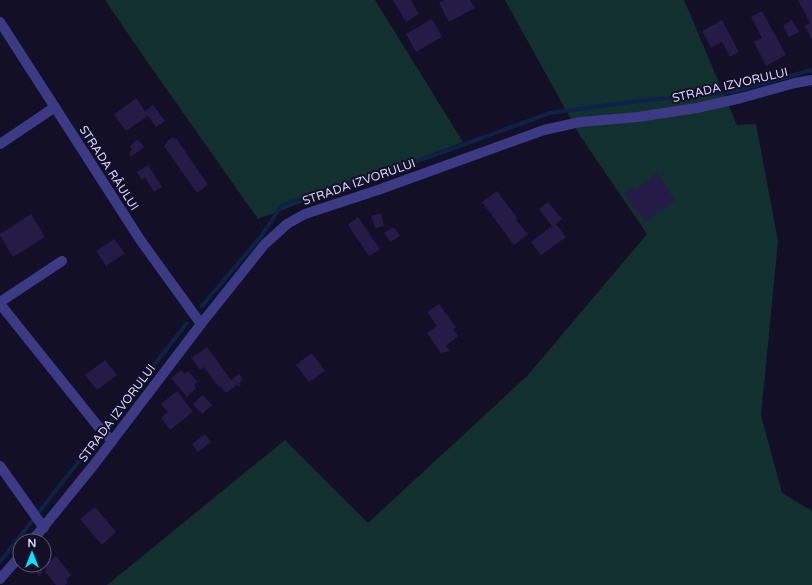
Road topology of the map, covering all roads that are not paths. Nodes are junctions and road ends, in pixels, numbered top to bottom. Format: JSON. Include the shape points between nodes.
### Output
{"nodes":[{"id":1,"x":0,"y":22,"type":"edge"},
{"id":2,"x":812,"y":80,"type":"edge"},
{"id":3,"x":55,"y":107,"type":"junction"},
{"id":4,"x":0,"y":144,"type":"edge"},
{"id":5,"x":62,"y":261,"type":"dead end"},
{"id":6,"x":0,"y":303,"type":"edge"},
{"id":7,"x":201,"y":324,"type":"junction"},
{"id":8,"x":110,"y":438,"type":"junction"},
{"id":9,"x":0,"y":466,"type":"edge"},
{"id":10,"x":42,"y":525,"type":"junction"},
{"id":11,"x":37,"y":533,"type":"edge"},
{"id":12,"x":12,"y":565,"type":"edge"},
{"id":13,"x":0,"y":579,"type":"edge"}],
"edges":[{"from":1,"to":3,"type":"street","name":"STRADA RÂULUI"},
{"from":2,"to":7,"type":"street","name":"STRADA IZVORULUI","via":[[697,108],[580,122],[544,130],[305,214],[287,224],[264,245]]},
{"from":3,"to":4,"type":"street"},
{"from":3,"to":7,"type":"street","name":"STRADA RÂULUI","via":[[141,241]]},
{"from":5,"to":6,"type":"street"},
{"from":6,"to":8,"type":"street"},
{"from":7,"to":8,"type":"street","name":"STRADA IZVORULUI"},
{"from":8,"to":10,"type":"street","name":"STRADA IZVORULUI"},
{"from":9,"to":10,"type":"street"},
{"from":10,"to":11,"type":"street","name":"STRADA IZVORULUI"},
{"from":12,"to":13,"type":"street"}]}
